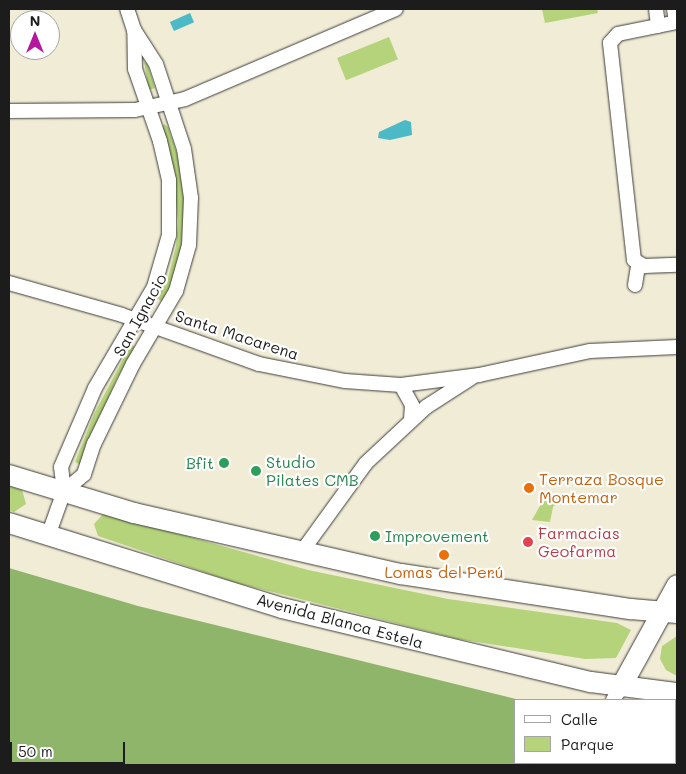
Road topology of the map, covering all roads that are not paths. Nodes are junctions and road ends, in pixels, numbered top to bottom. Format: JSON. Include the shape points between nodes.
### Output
{"nodes":[{"id":1,"x":127,"y":9,"type":"edge"},
{"id":2,"x":396,"y":9,"type":"edge"},
{"id":3,"x":656,"y":9,"type":"edge"},
{"id":4,"x":676,"y":18,"type":"edge"},
{"id":5,"x":658,"y":26,"type":"junction"},
{"id":6,"x":134,"y":30,"type":"junction"},
{"id":7,"x":168,"y":102,"type":"junction"},
{"id":8,"x":147,"y":107,"type":"junction"},
{"id":9,"x":9,"y":110,"type":"edge"},
{"id":10,"x":638,"y":265,"type":"junction"},
{"id":11,"x":677,"y":265,"type":"edge"},
{"id":12,"x":9,"y":283,"type":"edge"},
{"id":13,"x":635,"y":285,"type":"dead end"},
{"id":14,"x":135,"y":320,"type":"junction"},
{"id":15,"x":157,"y":327,"type":"junction"},
{"id":16,"x":677,"y":347,"type":"edge"},
{"id":17,"x":479,"y":375,"type":"junction"},
{"id":18,"x":401,"y":384,"type":"junction"},
{"id":19,"x":411,"y":420,"type":"junction"},
{"id":20,"x":9,"y":475,"type":"edge"},
{"id":21,"x":64,"y":491,"type":"junction"},
{"id":22,"x":9,"y":523,"type":"edge"},
{"id":23,"x":48,"y":536,"type":"junction"},
{"id":24,"x":303,"y":550,"type":"junction"},
{"id":25,"x":677,"y":585,"type":"edge"},
{"id":26,"x":670,"y":612,"type":"edge"},
{"id":27,"x":677,"y":693,"type":"edge"},
{"id":28,"x":617,"y":694,"type":"edge"}],
"edges":[{"from":1,"to":6,"type":"street","name":"San Ignacio"},
{"from":2,"to":7,"type":"street","via":[[185,99]]},
{"from":3,"to":5,"type":"street"},
{"from":4,"to":5,"type":"street"},
{"from":5,"to":10,"type":"street","via":[[618,34],[610,43],[633,253]]},
{"from":6,"to":7,"type":"street","name":"San Ignacio","via":[[156,64]]},
{"from":6,"to":8,"type":"street","name":"San Ignacio","via":[[135,69]]},
{"from":7,"to":8,"type":"street"},
{"from":7,"to":15,"type":"street","name":"San Ignacio","via":[[187,164],[191,221],[176,291]]},
{"from":8,"to":9,"type":"street","via":[[58,112]]},
{"from":8,"to":14,"type":"street","name":"San Ignacio","via":[[166,160],[171,217],[161,270]]},
{"from":10,"to":11,"type":"street"},
{"from":10,"to":13,"type":"street"},
{"from":12,"to":14,"type":"street","name":"Santa Macarena"},
{"from":14,"to":15,"type":"street","name":"Santa Macarena"},
{"from":14,"to":21,"type":"street","name":"San Ignacio","via":[[95,388],[75,433],[61,467]]},
{"from":15,"to":18,"type":"street","name":"Santa Macarena","via":[[286,371],[345,381]]},
{"from":15,"to":21,"type":"street","name":"San Ignacio","via":[[108,413],[84,474]]},
{"from":16,"to":17,"type":"street","name":"Santa Macarena","via":[[590,351]]},
{"from":17,"to":18,"type":"street","name":"Santa Macarena"},
{"from":17,"to":19,"type":"street","name":"Santa Macarena","via":[[442,395]]},
{"from":18,"to":19,"type":"street","via":[[412,405]]},
{"from":19,"to":24,"type":"street","name":"Santa Macarena","via":[[360,470]]},
{"from":20,"to":21,"type":"main road"},
{"from":21,"to":23,"type":"street","name":"San Ignacio"},
{"from":21,"to":24,"type":"main road","via":[[134,513]]},
{"from":22,"to":23,"type":"main road","name":"Avenida Blanca Estela"},
{"from":23,"to":28,"type":"main road","name":"Avenida Blanca Estela","via":[[282,608]]},
{"from":24,"to":26,"type":"main road","via":[[431,580]]},
{"from":25,"to":26,"type":"main road"},
{"from":26,"to":28,"type":"main road"},
{"from":27,"to":28,"type":"main road","name":"Avenida Blanca Estela"}]}
